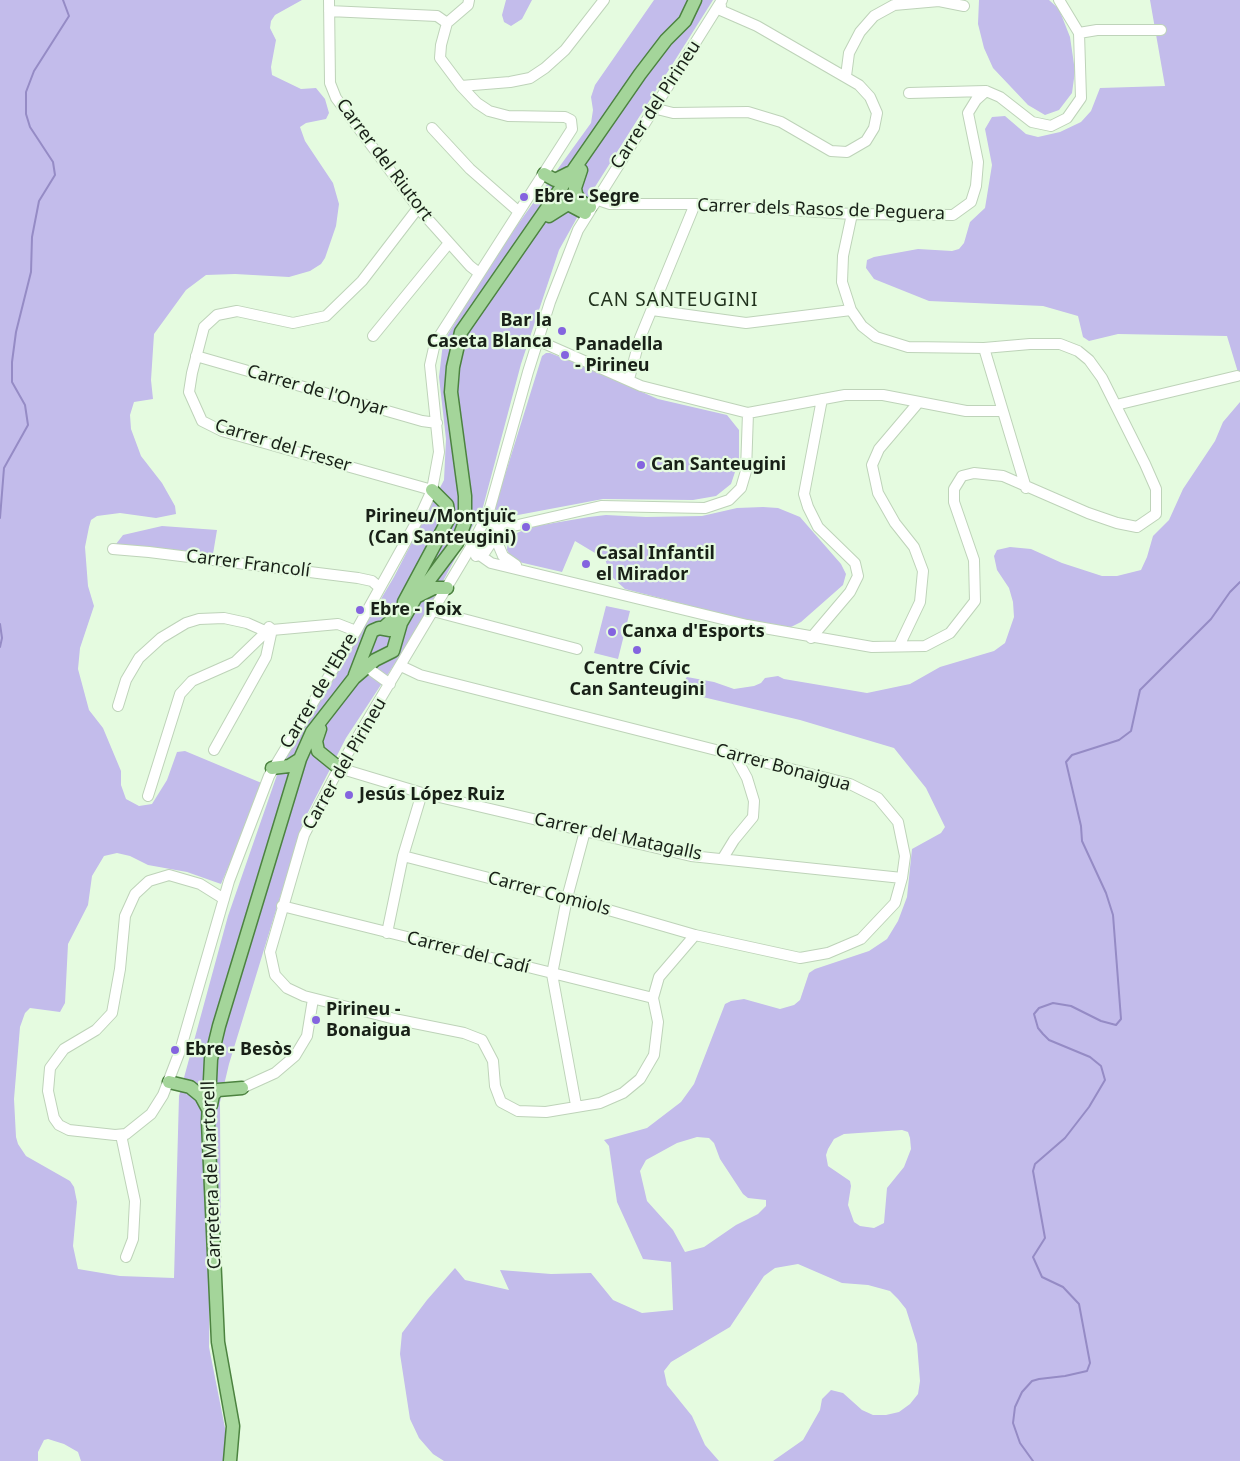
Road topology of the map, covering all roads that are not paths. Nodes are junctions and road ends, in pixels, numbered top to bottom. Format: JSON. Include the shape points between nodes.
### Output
{"nodes":[{"id":1,"x":469,"y":0,"type":"edge"},
{"id":2,"x":604,"y":0,"type":"edge"},
{"id":3,"x":695,"y":0,"type":"edge"},
{"id":4,"x":728,"y":0,"type":"edge"},
{"id":5,"x":1059,"y":0,"type":"edge"},
{"id":6,"x":720,"y":4,"type":"edge"},
{"id":7,"x":329,"y":5,"type":"edge"},
{"id":8,"x":964,"y":6,"type":"dead end"},
{"id":9,"x":447,"y":23,"type":"junction"},
{"id":10,"x":1161,"y":30,"type":"dead end"},
{"id":11,"x":1079,"y":33,"type":"junction"},
{"id":12,"x":846,"y":76,"type":"junction"},
{"id":13,"x":461,"y":86,"type":"junction"},
{"id":14,"x":986,"y":91,"type":"junction"},
{"id":15,"x":909,"y":93,"type":"dead end"},
{"id":16,"x":653,"y":108,"type":"junction"},
{"id":17,"x":432,"y":128,"type":"dead end"},
{"id":18,"x":577,"y":170,"type":"junction"},
{"id":19,"x":549,"y":182,"type":"junction"},
{"id":20,"x":695,"y":204,"type":"junction"},
{"id":21,"x":591,"y":206,"type":"junction"},
{"id":22,"x":418,"y":208,"type":"junction"},
{"id":23,"x":548,"y":211,"type":"junction"},
{"id":24,"x":519,"y":212,"type":"junction"},
{"id":25,"x":852,"y":214,"type":"junction"},
{"id":26,"x":538,"y":230,"type":"junction"},
{"id":27,"x":449,"y":243,"type":"junction"},
{"id":28,"x":479,"y":273,"type":"junction"},
{"id":29,"x":652,"y":310,"type":"junction"},
{"id":30,"x":851,"y":310,"type":"junction"},
{"id":31,"x":373,"y":336,"type":"dead end"},
{"id":32,"x":539,"y":341,"type":"junction"},
{"id":33,"x":458,"y":347,"type":"junction"},
{"id":34,"x":984,"y":348,"type":"junction"},
{"id":35,"x":196,"y":356,"type":"junction"},
{"id":36,"x":1237,"y":376,"type":"dead end"},
{"id":37,"x":629,"y":379,"type":"junction"},
{"id":38,"x":822,"y":400,"type":"junction"},
{"id":39,"x":918,"y":403,"type":"junction"},
{"id":40,"x":1116,"y":405,"type":"junction"},
{"id":41,"x":1002,"y":411,"type":"junction"},
{"id":42,"x":748,"y":413,"type":"junction"},
{"id":43,"x":437,"y":423,"type":"junction"},
{"id":44,"x":1026,"y":488,"type":"junction"},
{"id":45,"x":432,"y":490,"type":"junction"},
{"id":46,"x":486,"y":522,"type":"junction"},
{"id":47,"x":496,"y":534,"type":"junction"},
{"id":48,"x":472,"y":545,"type":"junction"},
{"id":49,"x":113,"y":549,"type":"dead end"},
{"id":50,"x":479,"y":553,"type":"junction"},
{"id":51,"x":459,"y":568,"type":"junction"},
{"id":52,"x":523,"y":569,"type":"junction"},
{"id":53,"x":380,"y":588,"type":"junction"},
{"id":54,"x":447,"y":588,"type":"junction"},
{"id":55,"x":416,"y":597,"type":"junction"},
{"id":56,"x":433,"y":611,"type":"junction"},
{"id":57,"x":399,"y":614,"type":"junction"},
{"id":58,"x":383,"y":628,"type":"junction"},
{"id":59,"x":356,"y":631,"type":"junction"},
{"id":60,"x":268,"y":632,"type":"junction"},
{"id":61,"x":811,"y":638,"type":"junction"},
{"id":62,"x":396,"y":639,"type":"junction"},
{"id":63,"x":367,"y":643,"type":"junction"},
{"id":64,"x":899,"y":646,"type":"junction"},
{"id":65,"x":576,"y":650,"type":"dead end"},
{"id":66,"x":385,"y":656,"type":"junction"},
{"id":67,"x":402,"y":666,"type":"junction"},
{"id":68,"x":372,"y":670,"type":"dead end"},
{"id":69,"x":354,"y":678,"type":"junction"},
{"id":70,"x":390,"y":684,"type":"junction"},
{"id":71,"x":334,"y":702,"type":"junction"},
{"id":72,"x":118,"y":706,"type":"dead end"},
{"id":73,"x":214,"y":750,"type":"dead end"},
{"id":74,"x":734,"y":754,"type":"junction"},
{"id":75,"x":300,"y":759,"type":"junction"},
{"id":76,"x":272,"y":768,"type":"junction"},
{"id":77,"x":339,"y":768,"type":"junction"},
{"id":78,"x":422,"y":792,"type":"junction"},
{"id":79,"x":148,"y":796,"type":"dead end"},
{"id":80,"x":584,"y":831,"type":"junction"},
{"id":81,"x":403,"y":856,"type":"junction"},
{"id":82,"x":723,"y":858,"type":"junction"},
{"id":83,"x":902,"y":878,"type":"junction"},
{"id":84,"x":567,"y":898,"type":"junction"},
{"id":85,"x":224,"y":899,"type":"junction"},
{"id":86,"x":282,"y":906,"type":"junction"},
{"id":87,"x":387,"y":933,"type":"junction"},
{"id":88,"x":695,"y":936,"type":"junction"},
{"id":89,"x":552,"y":974,"type":"junction"},
{"id":90,"x":309,"y":997,"type":"junction"},
{"id":91,"x":653,"y":998,"type":"junction"},
{"id":92,"x":325,"y":1002,"type":"junction"},
{"id":93,"x":312,"y":1018,"type":"junction"},
{"id":94,"x":212,"y":1066,"type":"junction"},
{"id":95,"x":169,"y":1082,"type":"junction"},
{"id":96,"x":190,"y":1087,"type":"junction"},
{"id":97,"x":242,"y":1088,"type":"joint"},
{"id":98,"x":222,"y":1092,"type":"junction"},
{"id":99,"x":576,"y":1106,"type":"junction"},
{"id":100,"x":210,"y":1112,"type":"junction"},
{"id":101,"x":121,"y":1135,"type":"junction"},
{"id":102,"x":126,"y":1257,"type":"dead end"},
{"id":103,"x":230,"y":1461,"type":"edge"}],
"edges":[{"from":1,"to":9,"type":"street","via":[[468,5]]},
{"from":2,"to":13,"type":"street","via":[[565,50],[530,78]]},
{"from":3,"to":18,"type":"main road","via":[[685,21],[640,74]]},
{"from":4,"to":6,"type":"street","name":"Carrer del Pirineu"},
{"from":5,"to":11,"type":"street"},
{"from":6,"to":12,"type":"street"},
{"from":6,"to":16,"type":"street","name":"Carrer del Pirineu"},
{"from":7,"to":9,"type":"street","via":[[436,16]]},
{"from":7,"to":22,"type":"street","name":"Carrer del Riutort","via":[[330,83],[336,98]]},
{"from":8,"to":12,"type":"street","via":[[939,1],[894,4],[874,16],[860,32],[849,53]]},
{"from":9,"to":13,"type":"street","via":[[440,58]]},
{"from":10,"to":11,"type":"street"},
{"from":11,"to":14,"type":"street","via":[[1082,98],[1067,118],[1052,126],[1032,122],[1000,97]]},
{"from":12,"to":16,"type":"street","via":[[870,97],[877,113],[874,128],[866,141],[847,152],[831,150],[781,122],[748,112],[673,113]]},
{"from":13,"to":19,"type":"street","name":"Carrer de l'Ebre","via":[[477,103],[496,113],[513,117],[561,116],[571,120],[571,132]]},
{"from":14,"to":15,"type":"street"},
{"from":14,"to":25,"type":"street","name":"Carrer dels Rasos de Peguera","via":[[968,113],[978,162],[971,202],[953,215]]},
{"from":16,"to":21,"type":"street","name":"Carrer del Pirineu"},
{"from":17,"to":24,"type":"street","via":[[470,169]]},
{"from":18,"to":19,"type":"main road"},
{"from":18,"to":21,"type":"main road","via":[[576,194],[580,201]]},
{"from":18,"to":23,"type":"main road"},
{"from":19,"to":23,"type":"main road"},
{"from":19,"to":24,"type":"street","name":"Carrer de l'Ebre"},
{"from":19,"to":26,"type":"main road","via":[[559,196]]},
{"from":20,"to":21,"type":"street","name":"Carrer dels Rasos de Peguera"},
{"from":20,"to":25,"type":"street","name":"Carrer dels Rasos de Peguera"},
{"from":20,"to":29,"type":"street"},
{"from":21,"to":23,"type":"main road","via":[[568,204]]},
{"from":21,"to":32,"type":"street","name":"Carrer del Pirineu","via":[[567,254]]},
{"from":22,"to":27,"type":"street","name":"Carrer del Riutort"},
{"from":22,"to":35,"type":"street","name":"Carrer del Freser","via":[[362,281],[326,316],[293,322],[237,311],[218,315],[204,327]]},
{"from":23,"to":26,"type":"main road"},
{"from":23,"to":33,"type":"main road","via":[[461,332]]},
{"from":24,"to":28,"type":"street","name":"Carrer de l'Ebre"},
{"from":25,"to":30,"type":"street","via":[[842,271]]},
{"from":26,"to":33,"type":"main road"},
{"from":27,"to":28,"type":"street","name":"Carrer del Riutort"},
{"from":27,"to":31,"type":"street"},
{"from":28,"to":43,"type":"street","name":"Carrer de l'Ebre","via":[[433,350],[430,365]]},
{"from":29,"to":30,"type":"street","via":[[746,323]]},
{"from":29,"to":37,"type":"street","via":[[640,338]]},
{"from":30,"to":34,"type":"street","via":[[862,326],[876,337],[908,347]]},
{"from":32,"to":37,"type":"street"},
{"from":32,"to":46,"type":"street","name":"Carrer del Pirineu"},
{"from":33,"to":55,"type":"main road","via":[[451,392],[465,496],[465,522],[457,543]]},
{"from":34,"to":40,"type":"street","via":[[1060,344],[1078,351],[1102,378]]},
{"from":34,"to":41,"type":"street"},
{"from":35,"to":43,"type":"street","name":"Carrer de l'Onyar"},
{"from":35,"to":45,"type":"street","name":"Carrer del Freser","via":[[189,392],[202,421],[222,431]]},
{"from":36,"to":40,"type":"street"},
{"from":37,"to":42,"type":"street","via":[[640,386]]},
{"from":38,"to":39,"type":"street","via":[[845,395],[882,395]]},
{"from":38,"to":42,"type":"street"},
{"from":38,"to":61,"type":"street","via":[[804,494],[818,527],[854,563],[858,576],[850,592]]},
{"from":39,"to":41,"type":"street","via":[[966,411]]},
{"from":39,"to":64,"type":"street","via":[[879,449],[872,465],[878,493],[914,547],[923,571],[920,602]]},
{"from":40,"to":44,"type":"street","via":[[1156,489],[1156,514],[1137,527],[1117,523]]},
{"from":41,"to":44,"type":"street"},
{"from":42,"to":47,"type":"street","via":[[746,471],[741,488],[729,500],[705,508],[601,506]]},
{"from":43,"to":45,"type":"street","name":"Carrer de l'Ebre","via":[[439,457]]},
{"from":44,"to":64,"type":"street","via":[[1002,476],[974,473],[962,476],[954,489],[954,502],[974,560],[974,602],[950,633],[925,646]]},
{"from":45,"to":53,"type":"street","name":"Carrer de l'Ebre"},
{"from":45,"to":57,"type":"main road","via":[[447,505],[449,520]]},
{"from":46,"to":47,"type":"street","via":[[494,525]]},
{"from":46,"to":48,"type":"street","name":"Carrer del Pirineu"},
{"from":47,"to":50,"type":"street","name":"Carrer del Pirineu","via":[[487,550]]},
{"from":47,"to":52,"type":"street","via":[[503,556]]},
{"from":48,"to":50,"type":"street"},
{"from":48,"to":51,"type":"street","name":"Carrer del Pirineu"},
{"from":49,"to":53,"type":"street","name":"Carrer Francolí","via":[[358,578],[372,581]]},
{"from":50,"to":51,"type":"street","name":"Carrer del Pirineu"},
{"from":50,"to":52,"type":"street","via":[[488,562]]},
{"from":51,"to":54,"type":"street","name":"Carrer del Pirineu"},
{"from":52,"to":61,"type":"street"},
{"from":53,"to":59,"type":"street","name":"Carrer de l'Ebre"},
{"from":54,"to":55,"type":"main road","via":[[434,588]]},
{"from":54,"to":56,"type":"street","name":"Carrer del Pirineu"},
{"from":55,"to":57,"type":"main road"},
{"from":55,"to":62,"type":"main road"},
{"from":56,"to":65,"type":"street"},
{"from":56,"to":67,"type":"street","name":"Carrer del Pirineu"},
{"from":57,"to":58,"type":"main road"},
{"from":58,"to":62,"type":"main road","via":[[392,632]]},
{"from":58,"to":63,"type":"main road","via":[[372,632]]},
{"from":59,"to":60,"type":"street","via":[[338,624]]},
{"from":59,"to":76,"type":"street","name":"Carrer de l'Ebre"},
{"from":60,"to":72,"type":"street","via":[[240,620],[224,618],[186,623],[161,638],[139,658],[126,680]]},
{"from":60,"to":73,"type":"street","via":[[266,657]]},
{"from":60,"to":79,"type":"street","via":[[235,662],[192,682],[180,694]]},
{"from":61,"to":64,"type":"street","via":[[872,647]]},
{"from":62,"to":66,"type":"main road","via":[[393,651]]},
{"from":63,"to":66,"type":"main road","via":[[374,654]]},
{"from":63,"to":69,"type":"main road"},
{"from":66,"to":69,"type":"main road","via":[[375,660]]},
{"from":67,"to":70,"type":"street","name":"Carrer del Pirineu"},
{"from":67,"to":74,"type":"street","name":"Carrer Bonaigua","via":[[420,675]]},
{"from":68,"to":70,"type":"street"},
{"from":69,"to":71,"type":"main road","name":"Carretera de Martorell"},
{"from":70,"to":77,"type":"street","name":"Carrer del Pirineu"},
{"from":71,"to":75,"type":"main road","name":"Carretera de Martorell","via":[[316,726]]},
{"from":71,"to":77,"type":"main road","via":[[316,744],[320,754]]},
{"from":74,"to":82,"type":"street","via":[[754,801],[753,817]]},
{"from":74,"to":83,"type":"street","name":"Carrer Bonaigua","via":[[850,784],[878,798],[898,822],[905,856]]},
{"from":75,"to":76,"type":"main road","via":[[289,766]]},
{"from":75,"to":94,"type":"main road","name":"Carretera de Martorell","via":[[236,966]]},
{"from":76,"to":85,"type":"street","name":"Carrer de l'Ebre"},
{"from":77,"to":78,"type":"street","name":"Carrer del Matagalls"},
{"from":77,"to":86,"type":"street","name":"Carrer del Pirineu","via":[[304,835]]},
{"from":78,"to":80,"type":"street","name":"Carrer del Matagalls"},
{"from":78,"to":81,"type":"street"},
{"from":80,"to":82,"type":"street","name":"Carrer del Matagalls","via":[[692,856]]},
{"from":80,"to":84,"type":"street"},
{"from":81,"to":84,"type":"street","name":"Carrer Comiols"},
{"from":81,"to":87,"type":"street"},
{"from":82,"to":83,"type":"street","name":"Carrer del Matagalls"},
{"from":83,"to":88,"type":"street","name":"Carrer Bonaigua","via":[[895,903],[882,919],[861,939],[828,953],[800,958]]},
{"from":84,"to":88,"type":"street","name":"Carrer Comiols"},
{"from":84,"to":89,"type":"street"},
{"from":85,"to":95,"type":"street","name":"Carrer de l'Ebre"},
{"from":85,"to":101,"type":"street","via":[[200,884],[174,876],[156,877],[142,886],[131,900],[125,916],[112,1013],[101,1026],[64,1048],[50,1068],[48,1091],[54,1118],[59,1125],[69,1130]]},
{"from":86,"to":87,"type":"street","name":"Carrer del Cadí"},
{"from":86,"to":90,"type":"street","name":"Carrer del Pirineu","via":[[270,952],[271,966],[287,988]]},
{"from":87,"to":89,"type":"street","name":"Carrer del Cadí"},
{"from":88,"to":91,"type":"street","via":[[659,976]]},
{"from":89,"to":91,"type":"street","name":"Carrer del Cadí"},
{"from":89,"to":99,"type":"street"},
{"from":90,"to":92,"type":"street"},
{"from":90,"to":93,"type":"street"},
{"from":91,"to":99,"type":"street","via":[[658,1022],[654,1055],[640,1079],[623,1093],[600,1103]]},
{"from":92,"to":93,"type":"street"},
{"from":92,"to":99,"type":"street","via":[[464,1033],[482,1040],[493,1061],[495,1086],[501,1102],[518,1111],[546,1112]]},
{"from":93,"to":97,"type":"street","via":[[307,1036],[295,1056],[275,1073]]},
{"from":94,"to":96,"type":"main road","via":[[202,1081]]},
{"from":94,"to":98,"type":"main road","via":[[210,1079]]},
{"from":94,"to":100,"type":"main road","name":"Carretera de Martorell"},
{"from":95,"to":96,"type":"main road"},
{"from":95,"to":101,"type":"street","name":"Carrer de l'Ebre","via":[[152,1114],[129,1133]]},
{"from":96,"to":100,"type":"main road","via":[[201,1096]]},
{"from":97,"to":98,"type":"main road"},
{"from":98,"to":100,"type":"main road","via":[[211,1098]]},
{"from":100,"to":103,"type":"main road","name":"Carretera de Martorell","via":[[212,1259],[219,1356],[233,1426]]},
{"from":101,"to":102,"type":"street","via":[[135,1201],[133,1239]]}]}
